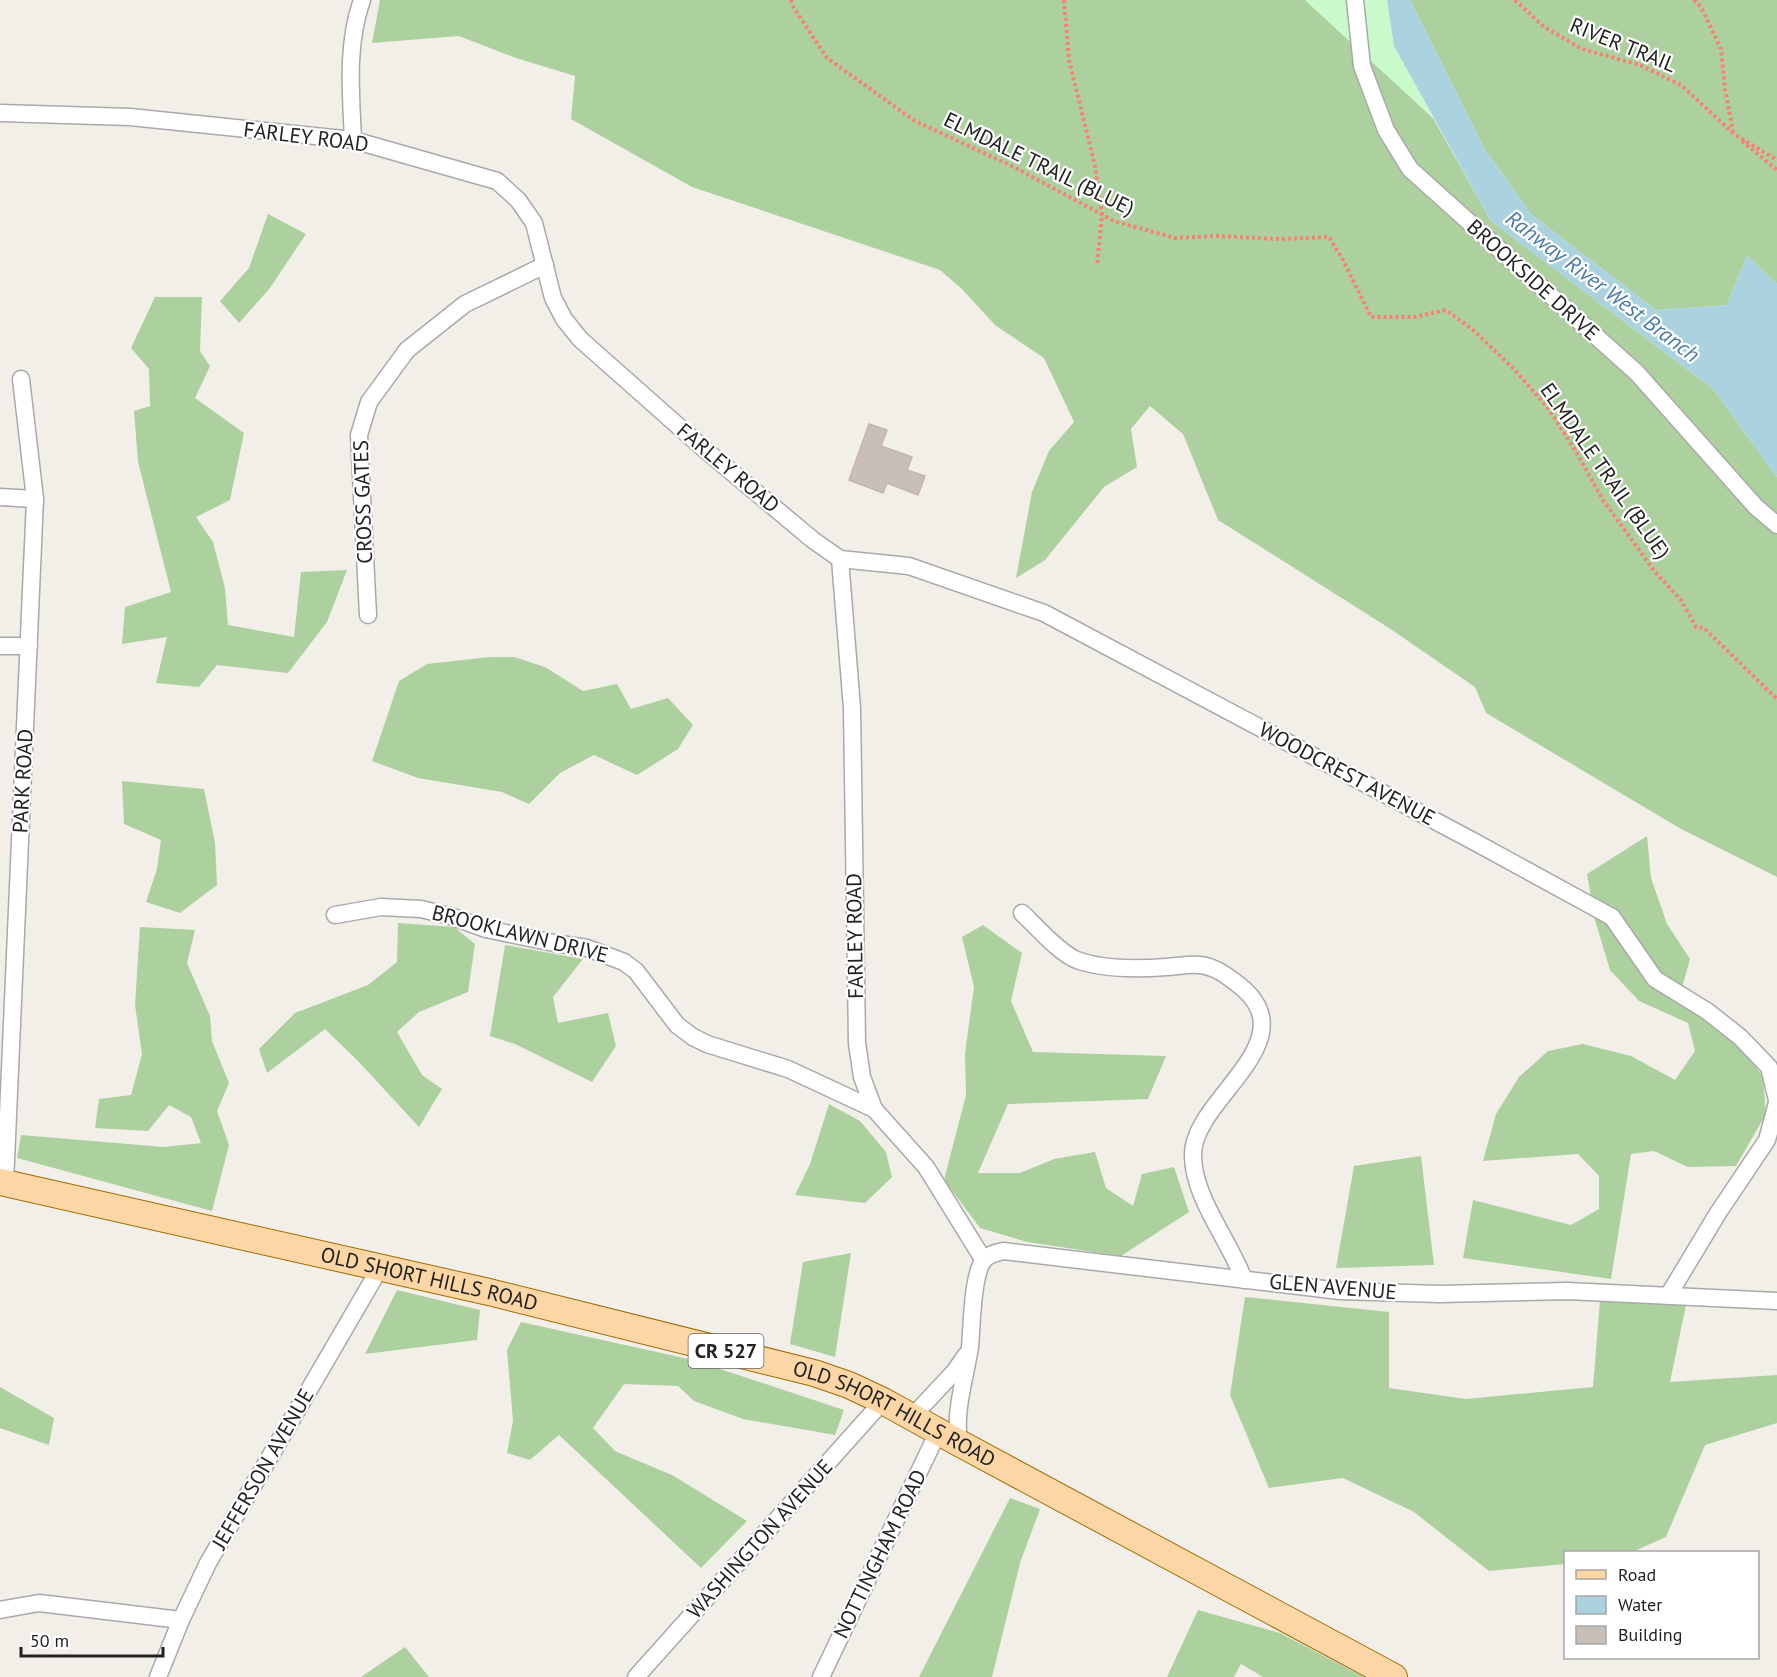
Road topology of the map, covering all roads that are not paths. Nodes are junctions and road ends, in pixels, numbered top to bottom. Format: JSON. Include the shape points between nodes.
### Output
{"nodes":[{"id":1,"x":362,"y":0,"type":"edge"},
{"id":2,"x":1355,"y":0,"type":"edge"},
{"id":3,"x":0,"y":113,"type":"edge"},
{"id":4,"x":353,"y":140,"type":"junction"},
{"id":5,"x":545,"y":266,"type":"junction"},
{"id":6,"x":21,"y":379,"type":"dead end"},
{"id":7,"x":0,"y":497,"type":"edge"},
{"id":8,"x":35,"y":499,"type":"junction"},
{"id":9,"x":1777,"y":525,"type":"edge"},
{"id":10,"x":840,"y":559,"type":"junction"},
{"id":11,"x":368,"y":615,"type":"dead end"},
{"id":12,"x":0,"y":646,"type":"edge"},
{"id":13,"x":28,"y":646,"type":"junction"},
{"id":14,"x":1022,"y":913,"type":"dead end"},
{"id":15,"x":335,"y":915,"type":"dead end"},
{"id":16,"x":1777,"y":1102,"type":"edge"},
{"id":17,"x":874,"y":1108,"type":"junction"},
{"id":18,"x":2,"y":1182,"type":"edge"},
{"id":19,"x":983,"y":1259,"type":"junction"},
{"id":20,"x":380,"y":1268,"type":"junction"},
{"id":21,"x":1244,"y":1280,"type":"junction"},
{"id":22,"x":1668,"y":1296,"type":"junction"},
{"id":23,"x":1777,"y":1301,"type":"edge"},
{"id":24,"x":969,"y":1349,"type":"junction"},
{"id":25,"x":883,"y":1401,"type":"junction"},
{"id":26,"x":912,"y":1417,"type":"junction"},
{"id":27,"x":949,"y":1438,"type":"junction"},
{"id":28,"x":0,"y":1610,"type":"edge"},
{"id":29,"x":181,"y":1620,"type":"junction"},
{"id":30,"x":158,"y":1677,"type":"edge"},
{"id":31,"x":636,"y":1677,"type":"edge"},
{"id":32,"x":821,"y":1677,"type":"edge"},
{"id":33,"x":1394,"y":1677,"type":"edge"}],
"edges":[{"from":1,"to":4,"type":"street","via":[[350,60]]},
{"from":2,"to":9,"type":"street","name":"BROOKSIDE DRIVE","via":[[1362,66],[1386,130],[1410,169],[1637,373],[1756,507]]},
{"from":3,"to":4,"type":"street","name":"FARLEY ROAD","via":[[130,117]]},
{"from":4,"to":5,"type":"street","name":"FARLEY ROAD","via":[[497,181],[534,223]]},
{"from":5,"to":10,"type":"street","name":"FARLEY ROAD","via":[[553,298],[580,339],[703,448]]},
{"from":5,"to":11,"type":"street","name":"CROSS GATES","via":[[465,304],[407,350],[369,402],[359,435]]},
{"from":6,"to":8,"type":"street","name":"PARK ROAD"},
{"from":7,"to":8,"type":"street"},
{"from":8,"to":13,"type":"street","name":"PARK ROAD"},
{"from":10,"to":16,"type":"street","name":"WOODCREST AVENUE","via":[[909,566],[1044,613],[1612,917],[1655,979],[1707,1011],[1769,1067]]},
{"from":10,"to":17,"type":"street","name":"FARLEY ROAD","via":[[852,708],[857,1042],[862,1077]]},
{"from":12,"to":13,"type":"street"},
{"from":13,"to":18,"type":"street","name":"PARK ROAD"},
{"from":14,"to":21,"type":"street","via":[[1075,960],[1102,966],[1200,965],[1226,975],[1253,1000],[1260,1013],[1259,1043],[1199,1131],[1193,1154],[1198,1183]]},
{"from":15,"to":17,"type":"street","name":"BROOKLAWN DRIVE","via":[[381,907],[421,909],[486,929],[587,948],[624,962],[636,971],[677,1025],[693,1037],[788,1070]]},
{"from":16,"to":22,"type":"street","name":"WOODCREST AVENUE","via":[[1767,1140]]},
{"from":17,"to":19,"type":"street","name":"FARLEY ROAD","via":[[926,1167]]},
{"from":18,"to":20,"type":"main road","name":"OLD SHORT HILLS ROAD","number":"CR 527"},
{"from":19,"to":21,"type":"street","name":"GLEN AVENUE","via":[[1003,1251]]},
{"from":19,"to":24,"type":"street","via":[[976,1281]]},
{"from":20,"to":25,"type":"main road","name":"OLD SHORT HILLS ROAD","number":"CR 527","via":[[814,1373]]},
{"from":20,"to":29,"type":"street","name":"JEFFERSON AVENUE","via":[[208,1563]]},
{"from":21,"to":22,"type":"street","name":"GLEN AVENUE","via":[[1340,1291],[1567,1291]]},
{"from":22,"to":23,"type":"street","name":"GLEN AVENUE"},
{"from":24,"to":26,"type":"street","via":[[955,1371]]},
{"from":24,"to":27,"type":"street","via":[[957,1431]]},
{"from":25,"to":26,"type":"main road","name":"OLD SHORT HILLS ROAD","number":"CR 527"},
{"from":25,"to":31,"type":"street","name":"WASHINGTON AVENUE"},
{"from":26,"to":27,"type":"main road","name":"OLD SHORT HILLS ROAD","number":"CR 527"},
{"from":27,"to":32,"type":"street","name":"NOTTINGHAM ROAD"},
{"from":27,"to":33,"type":"main road","name":"OLD SHORT HILLS ROAD","number":"CR 527"},
{"from":28,"to":29,"type":"street","via":[[39,1603]]},
{"from":29,"to":30,"type":"street","name":"JEFFERSON AVENUE"}]}
